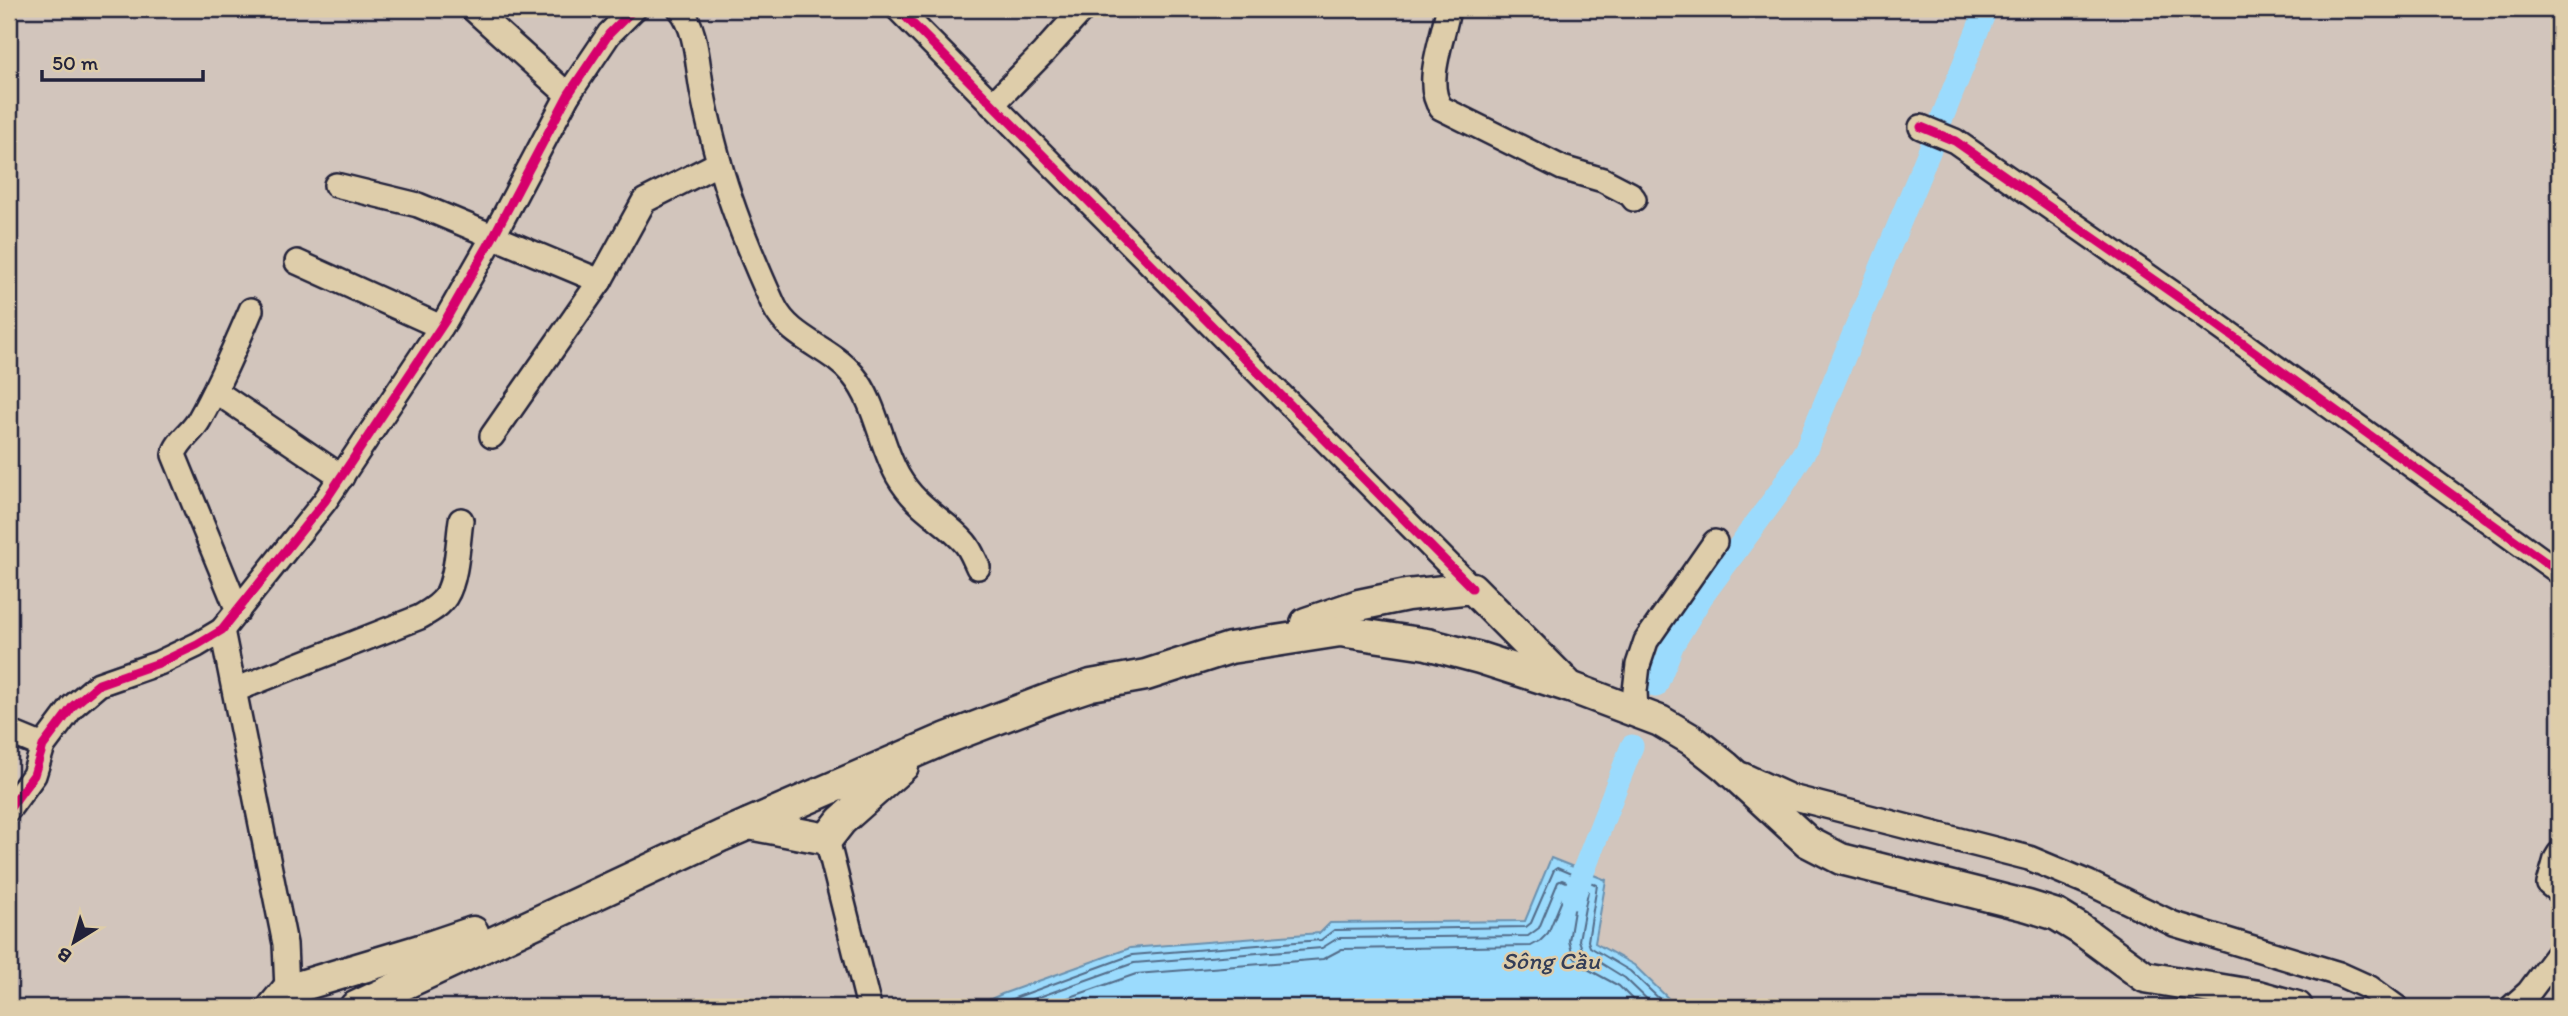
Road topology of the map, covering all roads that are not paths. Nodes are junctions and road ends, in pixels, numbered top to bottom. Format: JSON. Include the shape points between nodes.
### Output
{"nodes":[{"id":1,"x":472,"y":9,"type":"edge"},
{"id":2,"x":634,"y":9,"type":"edge"},
{"id":3,"x":680,"y":9,"type":"edge"},
{"id":4,"x":898,"y":9,"type":"edge"},
{"id":5,"x":1083,"y":9,"type":"edge"},
{"id":6,"x":1448,"y":9,"type":"edge"},
{"id":7,"x":568,"y":94,"type":"junction"},
{"id":8,"x":992,"y":105,"type":"junction"},
{"id":9,"x":1921,"y":127,"type":"dead end"},
{"id":10,"x":719,"y":163,"type":"junction"},
{"id":11,"x":336,"y":185,"type":"dead end"},
{"id":12,"x":1634,"y":199,"type":"dead end"},
{"id":13,"x":493,"y":237,"type":"junction"},
{"id":14,"x":297,"y":262,"type":"dead end"},
{"id":15,"x":600,"y":281,"type":"junction"},
{"id":16,"x":251,"y":310,"type":"dead end"},
{"id":17,"x":441,"y":327,"type":"junction"},
{"id":18,"x":215,"y":391,"type":"junction"},
{"id":19,"x":492,"y":436,"type":"dead end"},
{"id":20,"x":342,"y":477,"type":"junction"},
{"id":21,"x":461,"y":520,"type":"dead end"},
{"id":22,"x":1715,"y":542,"type":"dead end"},
{"id":23,"x":978,"y":567,"type":"dead end"},
{"id":24,"x":2559,"y":572,"type":"edge"},
{"id":25,"x":1472,"y":588,"type":"junction"},
{"id":26,"x":238,"y":611,"type":"junction"},
{"id":27,"x":222,"y":630,"type":"junction"},
{"id":28,"x":1230,"y":648,"type":"junction"},
{"id":29,"x":1570,"y":687,"type":"junction"},
{"id":30,"x":235,"y":690,"type":"junction"},
{"id":31,"x":1636,"y":712,"type":"junction"},
{"id":32,"x":9,"y":732,"type":"edge"},
{"id":33,"x":43,"y":746,"type":"junction"},
{"id":34,"x":914,"y":752,"type":"junction"},
{"id":35,"x":1725,"y":766,"type":"junction"},
{"id":36,"x":9,"y":809,"type":"edge"},
{"id":37,"x":749,"y":824,"type":"junction"},
{"id":38,"x":827,"y":839,"type":"junction"},
{"id":39,"x":2559,"y":854,"type":"edge"},
{"id":40,"x":2559,"y":891,"type":"edge"},
{"id":41,"x":569,"y":906,"type":"junction"},
{"id":42,"x":2559,"y":952,"type":"edge"},
{"id":43,"x":280,"y":999,"type":"edge"},
{"id":44,"x":355,"y":1007,"type":"edge"},
{"id":45,"x":869,"y":1007,"type":"edge"},
{"id":46,"x":2297,"y":1007,"type":"edge"},
{"id":47,"x":2396,"y":1007,"type":"edge"},
{"id":48,"x":2512,"y":1007,"type":"edge"}],
"edges":[{"from":1,"to":7,"type":"street"},
{"from":2,"to":7,"type":"street","via":[[608,34]]},
{"from":3,"to":10,"type":"street","via":[[690,27]]},
{"from":4,"to":8,"type":"street"},
{"from":5,"to":8,"type":"street"},
{"from":6,"to":12,"type":"street","via":[[1434,74],[1435,100],[1441,108],[1562,168],[1603,180]]},
{"from":7,"to":13,"type":"street"},
{"from":8,"to":25,"type":"street"},
{"from":9,"to":24,"type":"street","via":[[1955,141]]},
{"from":10,"to":15,"type":"street","via":[[644,201]]},
{"from":10,"to":23,"type":"street","via":[[781,318],[854,375],[903,484],[927,512],[966,544]]},
{"from":11,"to":13,"type":"street","via":[[418,205]]},
{"from":13,"to":15,"type":"street"},
{"from":13,"to":17,"type":"street"},
{"from":14,"to":17,"type":"street"},
{"from":15,"to":19,"type":"street"},
{"from":16,"to":18,"type":"street"},
{"from":17,"to":20,"type":"street"},
{"from":18,"to":20,"type":"street"},
{"from":18,"to":26,"type":"street","via":[[196,426],[175,449],[174,458]]},
{"from":20,"to":26,"type":"street"},
{"from":21,"to":30,"type":"street","via":[[451,587],[435,608]]},
{"from":22,"to":31,"type":"street","via":[[1646,641],[1638,665]]},
{"from":25,"to":28,"type":"main road","via":[[1359,606]]},
{"from":25,"to":29,"type":"main road"},
{"from":26,"to":27,"type":"street"},
{"from":27,"to":30,"type":"street"},
{"from":27,"to":33,"type":"street","via":[[178,654],[99,684],[73,706]]},
{"from":28,"to":29,"type":"main road","via":[[1340,631],[1427,644]]},
{"from":28,"to":34,"type":"main road","via":[[1146,675],[1091,685]]},
{"from":29,"to":31,"type":"main road"},
{"from":30,"to":43,"type":"street","via":[[285,944]]},
{"from":31,"to":35,"type":"main road","via":[[1660,721]]},
{"from":32,"to":33,"type":"street"},
{"from":33,"to":36,"type":"street","via":[[34,775]]},
{"from":34,"to":37,"type":"main road"},
{"from":34,"to":38,"type":"main road"},
{"from":35,"to":46,"type":"main road","via":[[1797,833],[1841,859],[2057,915],[2145,977]]},
{"from":35,"to":47,"type":"street","via":[[1791,797],[2029,858],[2174,923],[2339,974]]},
{"from":37,"to":38,"type":"main road"},
{"from":37,"to":41,"type":"main road"},
{"from":38,"to":45,"type":"street"},
{"from":39,"to":40,"type":"street","via":[[2549,884]]},
{"from":41,"to":43,"type":"main road","via":[[481,929]]},
{"from":41,"to":44,"type":"main road"},
{"from":42,"to":48,"type":"street"}]}
